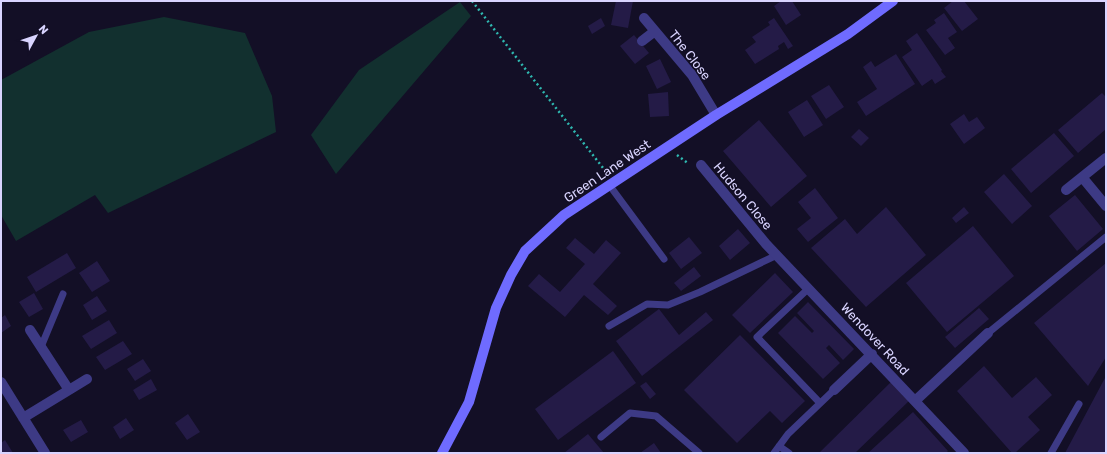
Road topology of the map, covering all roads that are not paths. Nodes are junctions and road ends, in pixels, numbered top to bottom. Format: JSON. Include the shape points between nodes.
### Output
{"nodes":[{"id":1,"x":893,"y":1,"type":"edge"},
{"id":2,"x":644,"y":18,"type":"dead end"},
{"id":3,"x":655,"y":31,"type":"junction"},
{"id":4,"x":642,"y":41,"type":"dead end"},
{"id":5,"x":716,"y":115,"type":"junction"},
{"id":6,"x":1106,"y":158,"type":"edge"},
{"id":7,"x":701,"y":165,"type":"road end"},
{"id":8,"x":1082,"y":177,"type":"junction"},
{"id":9,"x":612,"y":185,"type":"junction"},
{"id":10,"x":1066,"y":190,"type":"dead end"},
{"id":11,"x":1106,"y":206,"type":"edge"},
{"id":12,"x":1106,"y":237,"type":"edge"},
{"id":13,"x":766,"y":244,"type":"joint"},
{"id":14,"x":777,"y":255,"type":"junction"},
{"id":15,"x":664,"y":259,"type":"dead end"},
{"id":16,"x":808,"y":288,"type":"junction"},
{"id":17,"x":63,"y":294,"type":"dead end"},
{"id":18,"x":609,"y":326,"type":"dead end"},
{"id":19,"x":30,"y":330,"type":"dead end"},
{"id":20,"x":988,"y":333,"type":"joint"},
{"id":21,"x":41,"y":347,"type":"junction"},
{"id":22,"x":872,"y":354,"type":"junction"},
{"id":23,"x":87,"y":379,"type":"dead end"},
{"id":24,"x":1,"y":382,"type":"edge"},
{"id":25,"x":68,"y":390,"type":"junction"},
{"id":26,"x":834,"y":390,"type":"joint"},
{"id":27,"x":915,"y":401,"type":"junction"},
{"id":28,"x":820,"y":403,"type":"junction"},
{"id":29,"x":1079,"y":404,"type":"dead end"},
{"id":30,"x":24,"y":418,"type":"junction"},
{"id":31,"x":600,"y":437,"type":"dead end"},
{"id":32,"x":779,"y":446,"type":"junction"},
{"id":33,"x":963,"y":452,"type":"edge"},
{"id":34,"x":44,"y":453,"type":"edge"},
{"id":35,"x":442,"y":453,"type":"edge"},
{"id":36,"x":699,"y":453,"type":"edge"},
{"id":37,"x":774,"y":453,"type":"edge"},
{"id":38,"x":789,"y":453,"type":"edge"},
{"id":39,"x":1051,"y":453,"type":"edge"}],
"edges":[{"from":1,"to":5,"type":"street","name":"Green Lane West","via":[[848,34]]},
{"from":2,"to":3,"type":"street","name":"The Close"},
{"from":3,"to":4,"type":"street","name":"The Close"},
{"from":3,"to":5,"type":"street","name":"The Close","via":[[692,75]]},
{"from":5,"to":9,"type":"street","name":"Green Lane West"},
{"from":6,"to":8,"type":"street"},
{"from":7,"to":13,"type":"street","name":"Hudson Close"},
{"from":8,"to":10,"type":"street"},
{"from":8,"to":11,"type":"street"},
{"from":9,"to":15,"type":"lane"},
{"from":9,"to":35,"type":"street","name":"Green Lane West","via":[[564,215],[525,251],[496,308],[469,402]]},
{"from":12,"to":20,"type":"lane"},
{"from":13,"to":14,"type":"street","name":"Wendover Road"},
{"from":14,"to":16,"type":"street","name":"Wendover Road"},
{"from":14,"to":18,"type":"lane","via":[[668,305],[647,304]]},
{"from":16,"to":22,"type":"street","name":"Wendover Road"},
{"from":16,"to":28,"type":"lane","via":[[756,337]]},
{"from":17,"to":21,"type":"lane"},
{"from":19,"to":21,"type":"street"},
{"from":20,"to":27,"type":"street"},
{"from":21,"to":25,"type":"street"},
{"from":22,"to":26,"type":"street"},
{"from":22,"to":27,"type":"street","name":"Wendover Road"},
{"from":23,"to":25,"type":"street"},
{"from":24,"to":30,"type":"street"},
{"from":25,"to":30,"type":"street"},
{"from":26,"to":28,"type":"lane"},
{"from":27,"to":33,"type":"street","name":"Wendover Road"},
{"from":28,"to":32,"type":"lane"},
{"from":29,"to":39,"type":"lane"},
{"from":30,"to":34,"type":"street"},
{"from":31,"to":36,"type":"lane","via":[[630,414],[656,416]]},
{"from":32,"to":37,"type":"lane"},
{"from":32,"to":38,"type":"lane"}]}
